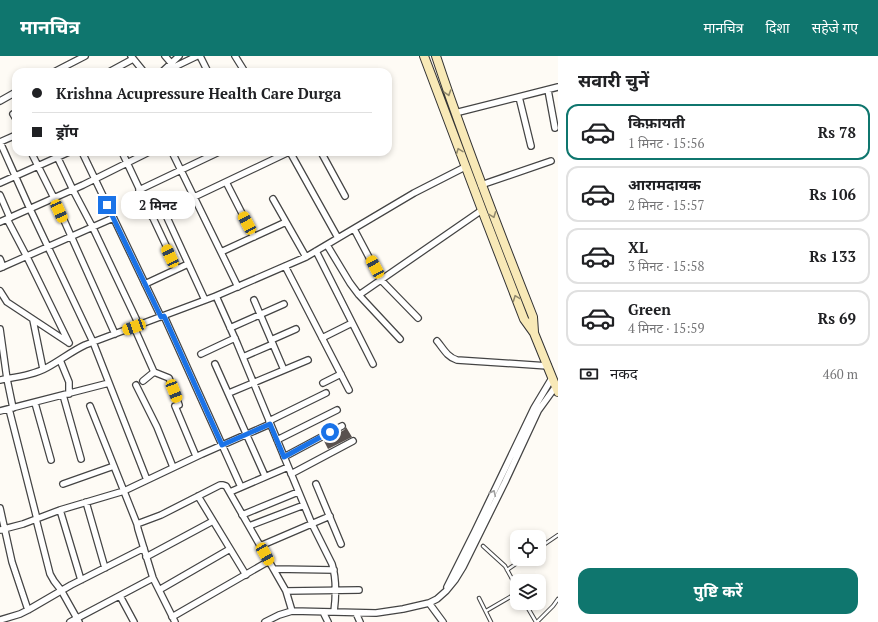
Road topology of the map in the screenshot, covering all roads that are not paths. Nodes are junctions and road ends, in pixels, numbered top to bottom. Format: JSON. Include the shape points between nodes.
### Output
{"nodes":[{"id":1,"x":70,"y":56,"type":"edge"},
{"id":2,"x":85,"y":56,"type":"edge"},
{"id":3,"x":165,"y":56,"type":"edge"},
{"id":4,"x":179,"y":56,"type":"edge"},
{"id":5,"x":199,"y":56,"type":"edge"},
{"id":6,"x":235,"y":56,"type":"edge"},
{"id":7,"x":424,"y":56,"type":"edge"},
{"id":8,"x":436,"y":56,"type":"edge"},
{"id":9,"x":132,"y":58,"type":"edge"},
{"id":10,"x":74,"y":62,"type":"junction"},
{"id":11,"x":171,"y":63,"type":"junction"},
{"id":12,"x":62,"y":68,"type":"edge"},
{"id":13,"x":115,"y":68,"type":"edge"},
{"id":14,"x":141,"y":68,"type":"edge"},
{"id":15,"x":167,"y":68,"type":"edge"},
{"id":16,"x":172,"y":68,"type":"edge"},
{"id":17,"x":206,"y":68,"type":"edge"},
{"id":18,"x":243,"y":68,"type":"edge"},
{"id":19,"x":558,"y":87,"type":"edge"},
{"id":20,"x":548,"y":90,"type":"junction"},
{"id":21,"x":12,"y":94,"type":"edge"},
{"id":22,"x":520,"y":97,"type":"junction"},
{"id":23,"x":0,"y":100,"type":"edge"},
{"id":24,"x":455,"y":113,"type":"junction"},
{"id":25,"x":555,"y":128,"type":"dead end"},
{"id":26,"x":12,"y":137,"type":"edge"},
{"id":27,"x":531,"y":146,"type":"dead end"},
{"id":28,"x":33,"y":156,"type":"edge"},
{"id":29,"x":55,"y":156,"type":"edge"},
{"id":30,"x":57,"y":156,"type":"edge"},
{"id":31,"x":84,"y":156,"type":"edge"},
{"id":32,"x":124,"y":156,"type":"edge"},
{"id":33,"x":140,"y":156,"type":"edge"},
{"id":34,"x":174,"y":156,"type":"edge"},
{"id":35,"x":211,"y":156,"type":"edge"},
{"id":36,"x":281,"y":156,"type":"edge"},
{"id":37,"x":291,"y":156,"type":"edge"},
{"id":38,"x":323,"y":156,"type":"edge"},
{"id":39,"x":551,"y":161,"type":"dead end"},
{"id":40,"x":127,"y":162,"type":"junction"},
{"id":41,"x":38,"y":166,"type":"junction"},
{"id":42,"x":465,"y":167,"type":"junction"},
{"id":43,"x":181,"y":170,"type":"junction"},
{"id":44,"x":15,"y":176,"type":"junction"},
{"id":45,"x":94,"y":179,"type":"junction"},
{"id":46,"x":226,"y":182,"type":"junction"},
{"id":47,"x":0,"y":183,"type":"edge"},
{"id":48,"x":481,"y":185,"type":"junction"},
{"id":49,"x":72,"y":190,"type":"junction"},
{"id":50,"x":139,"y":190,"type":"junction"},
{"id":51,"x":0,"y":195,"type":"edge"},
{"id":52,"x":345,"y":196,"type":"dead end"},
{"id":53,"x":195,"y":197,"type":"junction"},
{"id":54,"x":54,"y":198,"type":"junction"},
{"id":55,"x":273,"y":199,"type":"dead end"},
{"id":56,"x":30,"y":209,"type":"junction"},
{"id":57,"x":482,"y":210,"type":"junction"},
{"id":58,"x":164,"y":211,"type":"junction"},
{"id":59,"x":152,"y":217,"type":"junction"},
{"id":60,"x":114,"y":218,"type":"junction"},
{"id":61,"x":8,"y":219,"type":"junction"},
{"id":62,"x":0,"y":222,"type":"edge"},
{"id":63,"x":286,"y":222,"type":"junction"},
{"id":64,"x":93,"y":228,"type":"junction"},
{"id":65,"x":354,"y":229,"type":"junction"},
{"id":66,"x":71,"y":237,"type":"junction"},
{"id":67,"x":254,"y":237,"type":"junction"},
{"id":68,"x":338,"y":238,"type":"junction"},
{"id":69,"x":327,"y":245,"type":"junction"},
{"id":70,"x":49,"y":247,"type":"junction"},
{"id":71,"x":316,"y":251,"type":"junction"},
{"id":72,"x":222,"y":252,"type":"junction"},
{"id":73,"x":306,"y":256,"type":"junction"},
{"id":74,"x":27,"y":257,"type":"junction"},
{"id":75,"x":0,"y":259,"type":"edge"},
{"id":76,"x":188,"y":264,"type":"junction"},
{"id":77,"x":285,"y":266,"type":"junction"},
{"id":78,"x":2,"y":268,"type":"edge"},
{"id":79,"x":177,"y":269,"type":"junction"},
{"id":80,"x":381,"y":280,"type":"junction"},
{"id":81,"x":145,"y":284,"type":"junction"},
{"id":82,"x":238,"y":287,"type":"junction"},
{"id":83,"x":0,"y":291,"type":"edge"},
{"id":84,"x":359,"y":295,"type":"junction"},
{"id":85,"x":216,"y":296,"type":"junction"},
{"id":86,"x":205,"y":300,"type":"junction"},
{"id":87,"x":254,"y":300,"type":"dead end"},
{"id":88,"x":284,"y":304,"type":"dead end"},
{"id":89,"x":260,"y":315,"type":"junction"},
{"id":90,"x":162,"y":316,"type":"junction"},
{"id":91,"x":418,"y":318,"type":"dead end"},
{"id":92,"x":33,"y":320,"type":"junction"},
{"id":93,"x":352,"y":323,"type":"junction"},
{"id":94,"x":136,"y":326,"type":"junction"},
{"id":95,"x":230,"y":328,"type":"junction"},
{"id":96,"x":0,"y":329,"type":"edge"},
{"id":97,"x":296,"y":329,"type":"dead end"},
{"id":98,"x":534,"y":332,"type":"junction"},
{"id":99,"x":115,"y":334,"type":"junction"},
{"id":100,"x":235,"y":338,"type":"junction"},
{"id":101,"x":322,"y":338,"type":"junction"},
{"id":102,"x":400,"y":339,"type":"dead end"},
{"id":103,"x":437,"y":341,"type":"dead end"},
{"id":104,"x":93,"y":342,"type":"junction"},
{"id":105,"x":272,"y":342,"type":"junction"},
{"id":106,"x":69,"y":343,"type":"junction"},
{"id":107,"x":77,"y":348,"type":"junction"},
{"id":108,"x":201,"y":354,"type":"dead end"},
{"id":109,"x":243,"y":357,"type":"junction"},
{"id":110,"x":60,"y":360,"type":"junction"},
{"id":111,"x":308,"y":360,"type":"dead end"},
{"id":112,"x":216,"y":364,"type":"dead end"},
{"id":113,"x":373,"y":364,"type":"dead end"},
{"id":114,"x":548,"y":366,"type":"junction"},
{"id":115,"x":42,"y":369,"type":"junction"},
{"id":116,"x":284,"y":370,"type":"junction"},
{"id":117,"x":154,"y":372,"type":"junction"},
{"id":118,"x":341,"y":374,"type":"junction"},
{"id":119,"x":7,"y":379,"type":"junction"},
{"id":120,"x":0,"y":380,"type":"edge"},
{"id":121,"x":143,"y":381,"type":"dead end"},
{"id":122,"x":323,"y":382,"type":"dead end"},
{"id":123,"x":109,"y":383,"type":"junction"},
{"id":124,"x":254,"y":383,"type":"junction"},
{"id":125,"x":136,"y":385,"type":"dead end"},
{"id":126,"x":555,"y":385,"type":"edge"},
{"id":127,"x":349,"y":390,"type":"dead end"},
{"id":128,"x":229,"y":393,"type":"junction"},
{"id":129,"x":326,"y":393,"type":"dead end"},
{"id":130,"x":69,"y":394,"type":"junction"},
{"id":131,"x":63,"y":395,"type":"junction"},
{"id":132,"x":35,"y":402,"type":"junction"},
{"id":133,"x":90,"y":406,"type":"dead end"},
{"id":134,"x":11,"y":409,"type":"junction"},
{"id":135,"x":337,"y":410,"type":"dead end"},
{"id":136,"x":0,"y":412,"type":"edge"},
{"id":137,"x":270,"y":423,"type":"junction"},
{"id":138,"x":342,"y":426,"type":"dead end"},
{"id":139,"x":247,"y":434,"type":"junction"},
{"id":140,"x":277,"y":440,"type":"junction"},
{"id":141,"x":353,"y":441,"type":"dead end"},
{"id":142,"x":222,"y":445,"type":"junction"},
{"id":143,"x":196,"y":456,"type":"junction"},
{"id":144,"x":284,"y":457,"type":"junction"},
{"id":145,"x":81,"y":459,"type":"dead end"},
{"id":146,"x":51,"y":460,"type":"dead end"},
{"id":147,"x":114,"y":466,"type":"junction"},
{"id":148,"x":173,"y":467,"type":"junction"},
{"id":149,"x":288,"y":467,"type":"junction"},
{"id":150,"x":291,"y":474,"type":"junction"},
{"id":151,"x":265,"y":476,"type":"junction"},
{"id":152,"x":147,"y":480,"type":"junction"},
{"id":153,"x":63,"y":484,"type":"dead end"},
{"id":154,"x":316,"y":484,"type":"dead end"},
{"id":155,"x":241,"y":487,"type":"junction"},
{"id":156,"x":124,"y":491,"type":"junction"},
{"id":157,"x":230,"y":492,"type":"junction"},
{"id":158,"x":298,"y":492,"type":"junction"},
{"id":159,"x":198,"y":496,"type":"junction"},
{"id":160,"x":86,"y":502,"type":"junction"},
{"id":161,"x":304,"y":505,"type":"junction"},
{"id":162,"x":0,"y":508,"type":"edge"},
{"id":163,"x":60,"y":510,"type":"junction"},
{"id":164,"x":242,"y":515,"type":"junction"},
{"id":165,"x":330,"y":516,"type":"junction"},
{"id":166,"x":36,"y":519,"type":"junction"},
{"id":167,"x":213,"y":521,"type":"junction"},
{"id":168,"x":137,"y":524,"type":"junction"},
{"id":169,"x":312,"y":524,"type":"junction"},
{"id":170,"x":249,"y":526,"type":"junction"},
{"id":171,"x":2,"y":530,"type":"edge"},
{"id":172,"x":558,"y":535,"type":"edge"},
{"id":173,"x":546,"y":543,"type":"edge"},
{"id":174,"x":341,"y":544,"type":"dead end"},
{"id":175,"x":260,"y":546,"type":"junction"},
{"id":176,"x":483,"y":546,"type":"dead end"},
{"id":177,"x":144,"y":548,"type":"junction"},
{"id":178,"x":230,"y":549,"type":"junction"},
{"id":179,"x":146,"y":557,"type":"junction"},
{"id":180,"x":269,"y":561,"type":"junction"},
{"id":181,"x":513,"y":566,"type":"edge"},
{"id":182,"x":105,"y":568,"type":"junction"},
{"id":183,"x":274,"y":569,"type":"junction"},
{"id":184,"x":334,"y":570,"type":"junction"},
{"id":185,"x":507,"y":570,"type":"junction"},
{"id":186,"x":246,"y":575,"type":"junction"},
{"id":187,"x":510,"y":575,"type":"edge"},
{"id":188,"x":153,"y":578,"type":"junction"},
{"id":189,"x":81,"y":580,"type":"junction"},
{"id":190,"x":61,"y":590,"type":"junction"},
{"id":191,"x":159,"y":590,"type":"junction"},
{"id":192,"x":336,"y":590,"type":"junction"},
{"id":193,"x":359,"y":590,"type":"dead end"},
{"id":194,"x":286,"y":591,"type":"junction"},
{"id":195,"x":120,"y":596,"type":"junction"},
{"id":196,"x":510,"y":597,"type":"edge"},
{"id":197,"x":479,"y":598,"type":"dead end"},
{"id":198,"x":558,"y":599,"type":"edge"},
{"id":199,"x":429,"y":603,"type":"junction"},
{"id":200,"x":28,"y":610,"type":"junction"},
{"id":201,"x":529,"y":610,"type":"edge"},
{"id":202,"x":292,"y":611,"type":"junction"},
{"id":203,"x":486,"y":611,"type":"junction"},
{"id":204,"x":323,"y":612,"type":"junction"},
{"id":205,"x":334,"y":612,"type":"junction"},
{"id":206,"x":356,"y":613,"type":"junction"},
{"id":207,"x":279,"y":615,"type":"junction"},
{"id":208,"x":0,"y":620,"type":"edge"},
{"id":209,"x":78,"y":620,"type":"edge"},
{"id":210,"x":174,"y":620,"type":"edge"},
{"id":211,"x":70,"y":622,"type":"edge"},
{"id":212,"x":134,"y":622,"type":"edge"},
{"id":213,"x":265,"y":622,"type":"edge"},
{"id":214,"x":275,"y":622,"type":"edge"},
{"id":215,"x":328,"y":622,"type":"edge"},
{"id":216,"x":360,"y":622,"type":"edge"},
{"id":217,"x":443,"y":622,"type":"edge"},
{"id":218,"x":491,"y":622,"type":"edge"},
{"id":219,"x":536,"y":622,"type":"edge"}],
"edges":[{"from":1,"to":10,"type":"street"},
{"from":2,"to":10,"type":"street"},
{"from":3,"to":11,"type":"street"},
{"from":4,"to":11,"type":"street"},
{"from":5,"to":16,"type":"street"},
{"from":5,"to":17,"type":"street"},
{"from":6,"to":18,"type":"street"},
{"from":42,"to":7,"type":"main road","one_way":true},
{"from":8,"to":24,"type":"main road","one_way":true},
{"from":9,"to":13,"type":"street"},
{"from":9,"to":14,"type":"street"},
{"from":10,"to":12,"type":"street"},
{"from":11,"to":15,"type":"street"},
{"from":19,"to":20,"type":"street"},
{"from":20,"to":22,"type":"street"},
{"from":20,"to":25,"type":"street"},
{"from":21,"to":23,"type":"street"},
{"from":22,"to":24,"type":"street"},
{"from":22,"to":27,"type":"street"},
{"from":24,"to":48,"type":"main road"},
{"from":26,"to":44,"type":"street","via":[[0,142]]},
{"from":28,"to":41,"type":"street"},
{"from":29,"to":41,"type":"street"},
{"from":30,"to":49,"type":"street"},
{"from":31,"to":45,"type":"street"},
{"from":32,"to":40,"type":"street"},
{"from":33,"to":40,"type":"street"},
{"from":34,"to":43,"type":"street"},
{"from":35,"to":43,"type":"street"},
{"from":36,"to":46,"type":"street"},
{"from":37,"to":68,"type":"street"},
{"from":38,"to":52,"type":"street"},
{"from":39,"to":48,"type":"street"},
{"from":40,"to":45,"type":"street"},
{"from":40,"to":50,"type":"street"},
{"from":41,"to":44,"type":"street"},
{"from":41,"to":54,"type":"street"},
{"from":42,"to":57,"type":"main road"},
{"from":42,"to":65,"type":"street","via":[[414,193]]},
{"from":43,"to":50,"type":"street"},
{"from":43,"to":53,"type":"street"},
{"from":44,"to":47,"type":"street"},
{"from":44,"to":56,"type":"street"},
{"from":45,"to":49,"type":"street"},
{"from":45,"to":60,"type":"street"},
{"from":46,"to":53,"type":"street"},
{"from":46,"to":67,"type":"street"},
{"from":48,"to":98,"type":"main road","one_way":true,"via":[[533,317]]},
{"from":49,"to":54,"type":"street"},
{"from":49,"to":64,"type":"street"},
{"from":50,"to":59,"type":"street"},
{"from":51,"to":61,"type":"street"},
{"from":53,"to":58,"type":"street"},
{"from":53,"to":72,"type":"street"},
{"from":54,"to":56,"type":"street"},
{"from":54,"to":66,"type":"street"},
{"from":55,"to":63,"type":"street"},
{"from":56,"to":61,"type":"street"},
{"from":56,"to":70,"type":"street"},
{"from":57,"to":80,"type":"street"},
{"from":98,"to":57,"type":"main road","one_way":true,"via":[[524,319]]},
{"from":58,"to":59,"type":"street"},
{"from":58,"to":76,"type":"street"},
{"from":59,"to":79,"type":"street"},
{"from":60,"to":64,"type":"street"},
{"from":60,"to":81,"type":"street"},
{"from":61,"to":62,"type":"street"},
{"from":61,"to":74,"type":"street"},
{"from":63,"to":67,"type":"street"},
{"from":63,"to":73,"type":"street"},
{"from":64,"to":66,"type":"street"},
{"from":64,"to":94,"type":"street"},
{"from":65,"to":68,"type":"street"},
{"from":65,"to":80,"type":"street"},
{"from":66,"to":70,"type":"street"},
{"from":66,"to":99,"type":"street"},
{"from":67,"to":72,"type":"street"},
{"from":68,"to":69,"type":"street"},
{"from":69,"to":71,"type":"street"},
{"from":69,"to":84,"type":"street"},
{"from":70,"to":74,"type":"street"},
{"from":70,"to":104,"type":"street"},
{"from":71,"to":73,"type":"street"},
{"from":71,"to":93,"type":"street"},
{"from":72,"to":82,"type":"street"},
{"from":73,"to":77,"type":"street"},
{"from":74,"to":78,"type":"street"},
{"from":74,"to":106,"type":"street"},
{"from":75,"to":78,"type":"street"},
{"from":76,"to":79,"type":"street"},
{"from":76,"to":86,"type":"street"},
{"from":77,"to":82,"type":"street"},
{"from":77,"to":101,"type":"street"},
{"from":79,"to":81,"type":"street"},
{"from":80,"to":84,"type":"street"},
{"from":80,"to":91,"type":"street"},
{"from":81,"to":90,"type":"street"},
{"from":82,"to":85,"type":"street"},
{"from":83,"to":92,"type":"street","via":[[7,302]]},
{"from":84,"to":102,"type":"street"},
{"from":85,"to":86,"type":"street"},
{"from":85,"to":95,"type":"street"},
{"from":86,"to":90,"type":"street"},
{"from":87,"to":89,"type":"street"},
{"from":88,"to":89,"type":"street"},
{"from":89,"to":95,"type":"street"},
{"from":89,"to":105,"type":"street"},
{"from":90,"to":94,"type":"street"},
{"from":90,"to":142,"type":"street"},
{"from":92,"to":106,"type":"street"},
{"from":92,"to":115,"type":"street"},
{"from":93,"to":101,"type":"street"},
{"from":93,"to":113,"type":"street"},
{"from":94,"to":99,"type":"street"},
{"from":94,"to":117,"type":"street"},
{"from":95,"to":100,"type":"street"},
{"from":96,"to":119,"type":"street"},
{"from":97,"to":105,"type":"street"},
{"from":98,"to":114,"type":"main road"},
{"from":99,"to":104,"type":"street"},
{"from":100,"to":108,"type":"street"},
{"from":100,"to":109,"type":"street"},
{"from":101,"to":118,"type":"street"},
{"from":103,"to":114,"type":"street","via":[[448,356],[457,360]]},
{"from":104,"to":107,"type":"street"},
{"from":104,"to":123,"type":"street"},
{"from":105,"to":109,"type":"street"},
{"from":105,"to":116,"type":"street"},
{"from":106,"to":107,"type":"street"},
{"from":107,"to":110,"type":"street"},
{"from":109,"to":124,"type":"street"},
{"from":110,"to":115,"type":"street"},
{"from":110,"to":130,"type":"street","via":[[69,382]]},
{"from":111,"to":116,"type":"street"},
{"from":112,"to":128,"type":"street"},
{"from":114,"to":126,"type":"main road"},
{"from":115,"to":119,"type":"street"},
{"from":116,"to":124,"type":"street"},
{"from":117,"to":121,"type":"street"},
{"from":117,"to":143,"type":"street","via":[[169,378]]},
{"from":118,"to":122,"type":"street"},
{"from":118,"to":127,"type":"street"},
{"from":119,"to":120,"type":"street"},
{"from":119,"to":134,"type":"street"},
{"from":123,"to":130,"type":"street"},
{"from":123,"to":152,"type":"street"},
{"from":124,"to":128,"type":"street"},
{"from":124,"to":137,"type":"street"},
{"from":125,"to":148,"type":"street"},
{"from":126,"to":199,"type":"street","via":[[538,411],[466,562],[446,591]]},
{"from":128,"to":139,"type":"street"},
{"from":129,"to":137,"type":"street"},
{"from":130,"to":131,"type":"street"},
{"from":131,"to":132,"type":"street"},
{"from":131,"to":145,"type":"street"},
{"from":132,"to":134,"type":"street"},
{"from":132,"to":146,"type":"street"},
{"from":133,"to":147,"type":"street"},
{"from":134,"to":136,"type":"street"},
{"from":134,"to":166,"type":"street"},
{"from":135,"to":140,"type":"street"},
{"from":137,"to":139,"type":"street"},
{"from":137,"to":140,"type":"street"},
{"from":138,"to":144,"type":"street"},
{"from":139,"to":142,"type":"street"},
{"from":139,"to":151,"type":"street"},
{"from":140,"to":144,"type":"street"},
{"from":141,"to":150,"type":"street"},
{"from":142,"to":143,"type":"street"},
{"from":142,"to":155,"type":"street"},
{"from":143,"to":148,"type":"street"},
{"from":144,"to":149,"type":"street"},
{"from":147,"to":153,"type":"street"},
{"from":147,"to":156,"type":"street"},
{"from":148,"to":152,"type":"street"},
{"from":149,"to":150,"type":"street"},
{"from":149,"to":151,"type":"street"},
{"from":150,"to":158,"type":"street"},
{"from":151,"to":155,"type":"street"},
{"from":152,"to":156,"type":"street"},
{"from":154,"to":165,"type":"street"},
{"from":155,"to":157,"type":"street"},
{"from":156,"to":160,"type":"street"},
{"from":156,"to":168,"type":"street"},
{"from":157,"to":159,"type":"street","via":[[226,486],[220,485]]},
{"from":157,"to":164,"type":"street"},
{"from":158,"to":161,"type":"street"},
{"from":158,"to":164,"type":"street"},
{"from":159,"to":167,"type":"street"},
{"from":159,"to":168,"type":"street"},
{"from":160,"to":163,"type":"street"},
{"from":160,"to":182,"type":"street"},
{"from":161,"to":169,"type":"street"},
{"from":161,"to":170,"type":"street"},
{"from":162,"to":171,"type":"street"},
{"from":163,"to":166,"type":"street"},
{"from":163,"to":189,"type":"street"},
{"from":164,"to":170,"type":"street"},
{"from":165,"to":169,"type":"street"},
{"from":165,"to":174,"type":"street"},
{"from":166,"to":171,"type":"street"},
{"from":166,"to":190,"type":"street","via":[[50,574]]},
{"from":167,"to":178,"type":"street"},
{"from":167,"to":179,"type":"street"},
{"from":168,"to":177,"type":"street"},
{"from":169,"to":175,"type":"street"},
{"from":169,"to":184,"type":"street"},
{"from":170,"to":175,"type":"street"},
{"from":171,"to":200,"type":"street"},
{"from":172,"to":173,"type":"lane"},
{"from":175,"to":180,"type":"street"},
{"from":176,"to":185,"type":"lane","via":[[500,560]]},
{"from":177,"to":179,"type":"street"},
{"from":177,"to":182,"type":"street"},
{"from":178,"to":186,"type":"street"},
{"from":178,"to":191,"type":"street"},
{"from":179,"to":188,"type":"street"},
{"from":180,"to":183,"type":"street"},
{"from":180,"to":186,"type":"street"},
{"from":181,"to":185,"type":"lane"},
{"from":182,"to":189,"type":"street"},
{"from":183,"to":184,"type":"street"},
{"from":183,"to":194,"type":"street"},
{"from":184,"to":192,"type":"street"},
{"from":185,"to":187,"type":"lane"},
{"from":186,"to":210,"type":"street"},
{"from":188,"to":191,"type":"street"},
{"from":188,"to":195,"type":"street"},
{"from":189,"to":190,"type":"street"},
{"from":190,"to":200,"type":"street"},
{"from":190,"to":209,"type":"street"},
{"from":191,"to":210,"type":"street"},
{"from":192,"to":193,"type":"street"},
{"from":192,"to":194,"type":"street"},
{"from":192,"to":205,"type":"street"},
{"from":194,"to":202,"type":"street"},
{"from":195,"to":209,"type":"street"},
{"from":195,"to":212,"type":"street"},
{"from":196,"to":203,"type":"lane"},
{"from":197,"to":203,"type":"lane"},
{"from":198,"to":219,"type":"lane"},
{"from":199,"to":206,"type":"street","via":[[376,613]]},
{"from":199,"to":217,"type":"street"},
{"from":200,"to":208,"type":"street"},
{"from":201,"to":219,"type":"lane"},
{"from":202,"to":204,"type":"street"},
{"from":202,"to":207,"type":"street"},
{"from":203,"to":218,"type":"lane"},
{"from":204,"to":205,"type":"street"},
{"from":204,"to":215,"type":"street"},
{"from":205,"to":206,"type":"street"},
{"from":206,"to":216,"type":"street"},
{"from":207,"to":213,"type":"street"},
{"from":207,"to":214,"type":"street"},
{"from":209,"to":211,"type":"street"}]}
